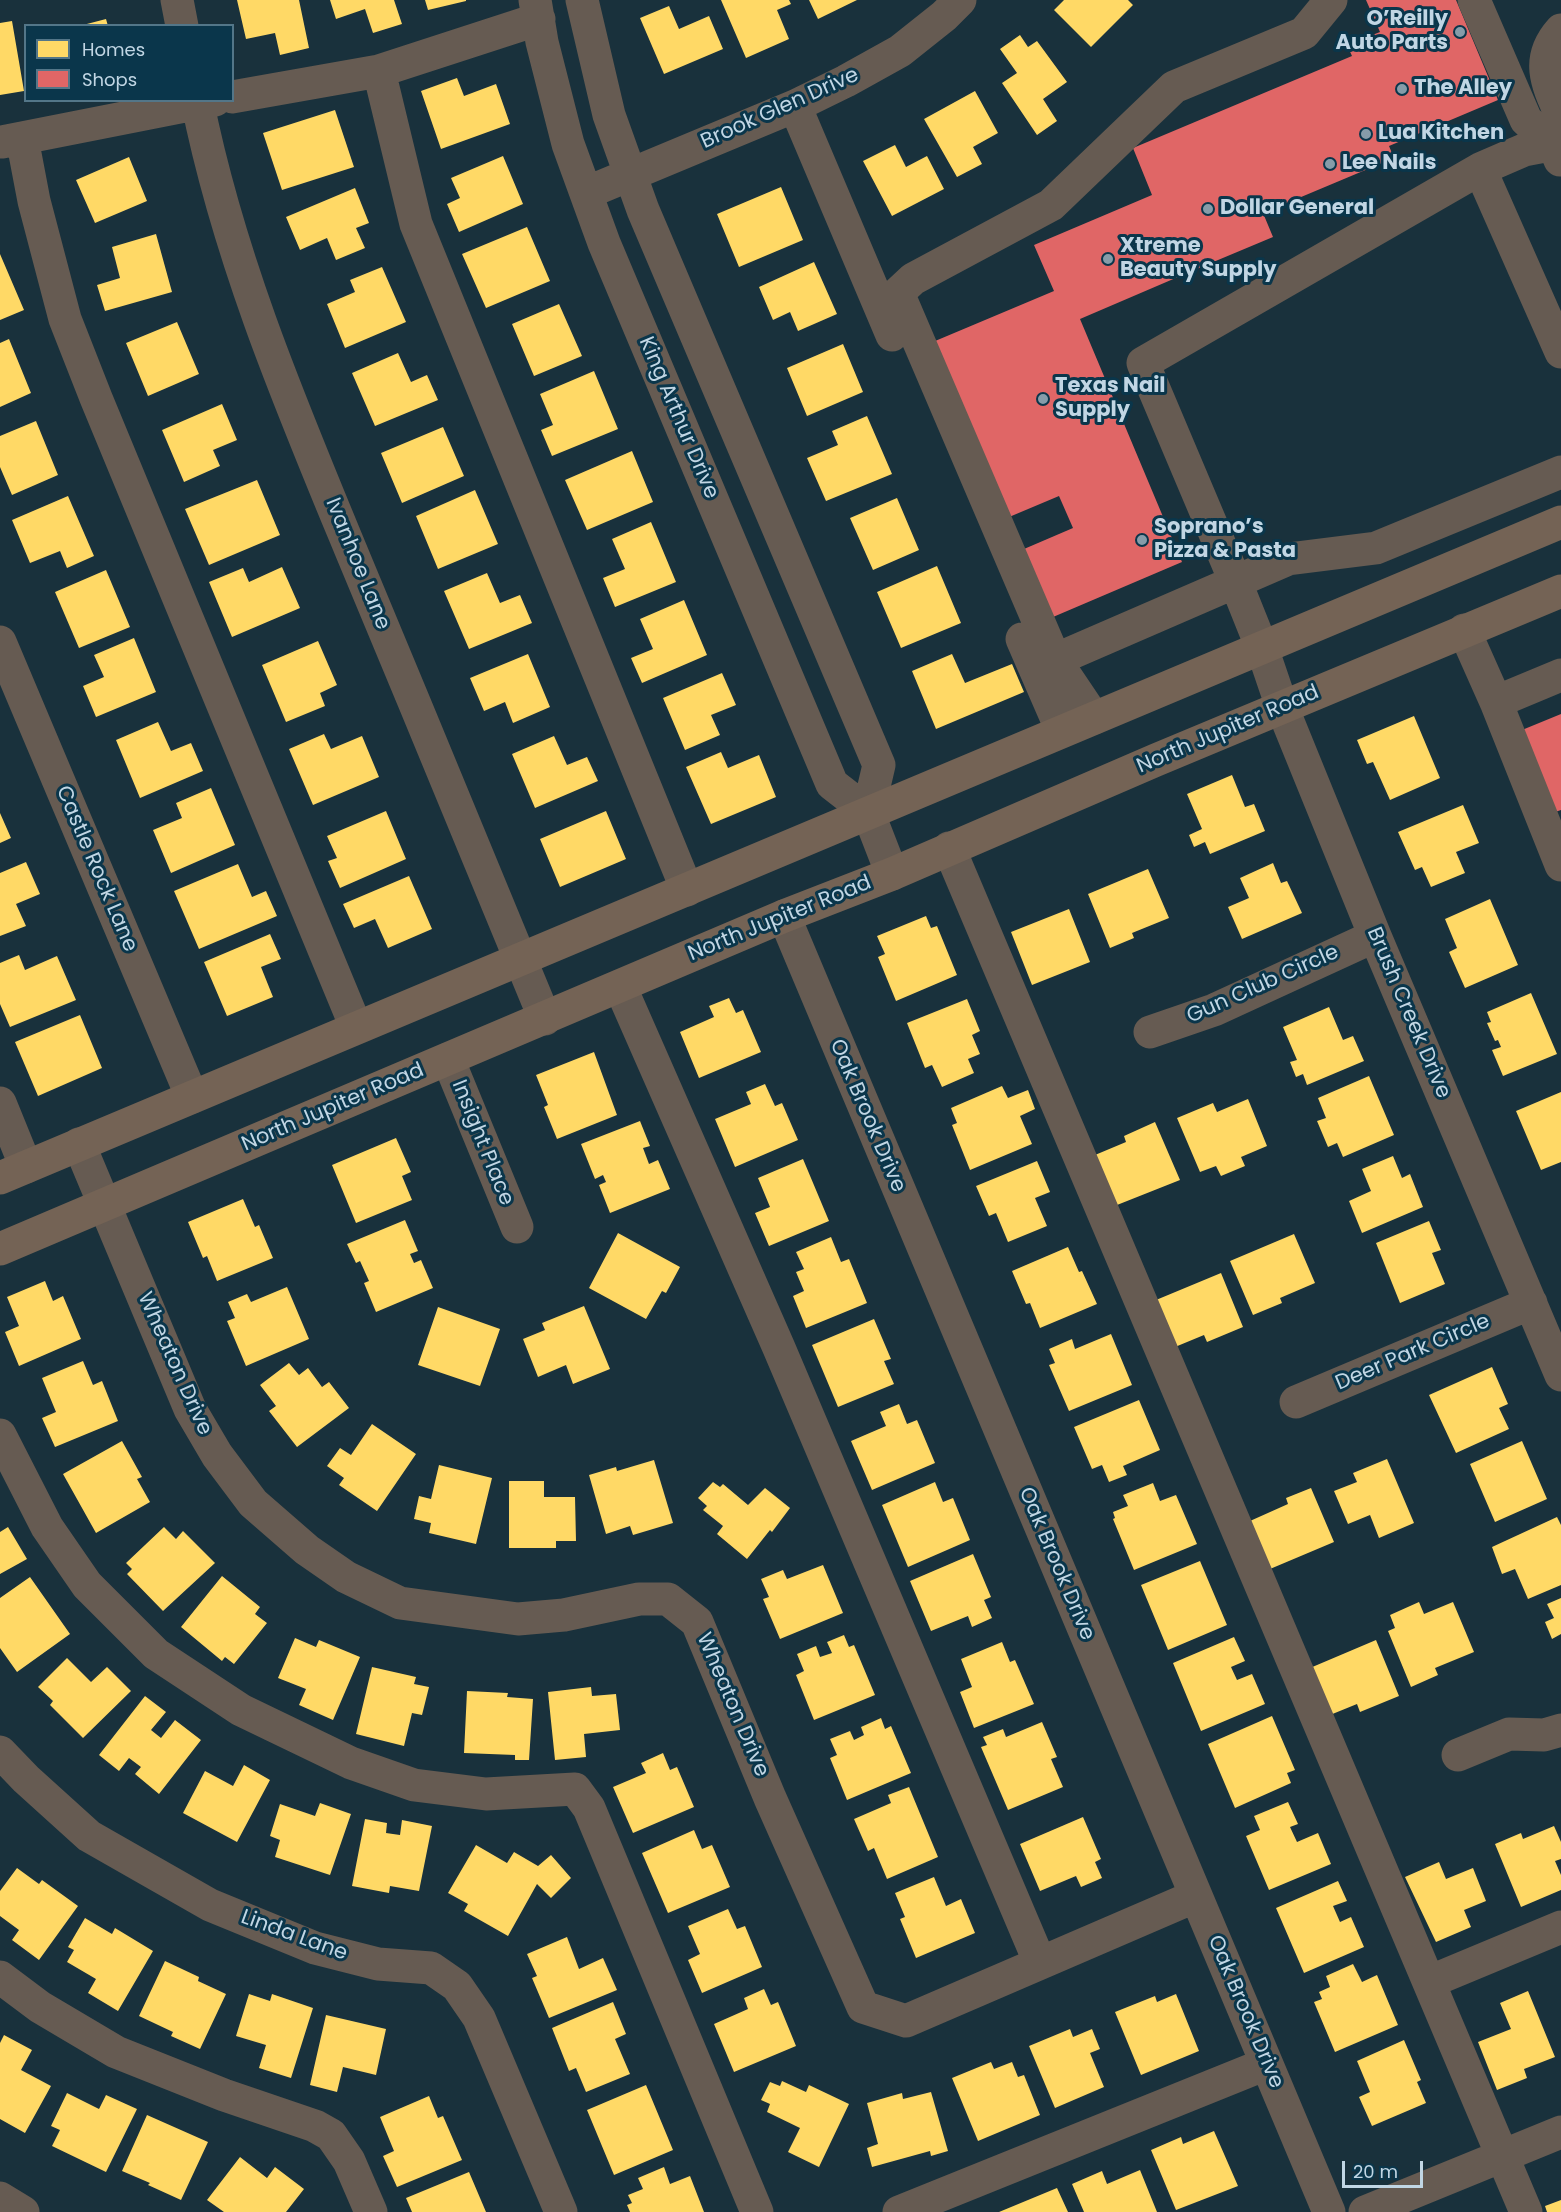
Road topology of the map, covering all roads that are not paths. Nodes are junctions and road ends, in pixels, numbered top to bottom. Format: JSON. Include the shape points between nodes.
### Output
{"nodes":[{"id":1,"x":177,"y":0,"type":"edge"},
{"id":2,"x":582,"y":0,"type":"edge"},
{"id":3,"x":960,"y":0,"type":"edge"},
{"id":4,"x":1330,"y":0,"type":"edge"},
{"id":5,"x":1474,"y":0,"type":"edge"},
{"id":6,"x":537,"y":9,"type":"edge"},
{"id":7,"x":182,"y":24,"type":"edge"},
{"id":8,"x":1561,"y":30,"type":"edge"},
{"id":9,"x":379,"y":72,"type":"junction"},
{"id":10,"x":234,"y":97,"type":"edge"},
{"id":11,"x":203,"y":102,"type":"edge"},
{"id":12,"x":795,"y":106,"type":"junction"},
{"id":13,"x":11,"y":140,"type":"edge"},
{"id":14,"x":1559,"y":141,"type":"edge"},
{"id":15,"x":1480,"y":169,"type":"junction"},
{"id":16,"x":630,"y":174,"type":"junction"},
{"id":17,"x":586,"y":193,"type":"junction"},
{"id":18,"x":1561,"y":352,"type":"edge"},
{"id":19,"x":1561,"y":472,"type":"edge"},
{"id":20,"x":1561,"y":522,"type":"edge"},
{"id":21,"x":1236,"y":583,"type":"junction"},
{"id":22,"x":1561,"y":591,"type":"edge"},
{"id":23,"x":1464,"y":630,"type":"junction"},
{"id":24,"x":0,"y":642,"type":"edge"},
{"id":25,"x":1262,"y":648,"type":"junction"},
{"id":26,"x":1055,"y":660,"type":"junction"},
{"id":27,"x":1561,"y":675,"type":"edge"},
{"id":28,"x":1496,"y":702,"type":"junction"},
{"id":29,"x":1282,"y":707,"type":"junction"},
{"id":30,"x":1094,"y":718,"type":"junction"},
{"id":31,"x":1062,"y":731,"type":"junction"},
{"id":32,"x":868,"y":812,"type":"junction"},
{"id":33,"x":949,"y":848,"type":"junction"},
{"id":34,"x":1561,"y":865,"type":"edge"},
{"id":35,"x":892,"y":874,"type":"junction"},
{"id":36,"x":687,"y":890,"type":"junction"},
{"id":37,"x":784,"y":916,"type":"junction"},
{"id":38,"x":1375,"y":936,"type":"junction"},
{"id":39,"x":521,"y":959,"type":"junction"},
{"id":40,"x":620,"y":986,"type":"junction"},
{"id":41,"x":545,"y":1018,"type":"junction"},
{"id":42,"x":356,"y":1027,"type":"junction"},
{"id":43,"x":1150,"y":1032,"type":"dead end"},
{"id":44,"x":448,"y":1059,"type":"junction"},
{"id":45,"x":192,"y":1097,"type":"junction"},
{"id":46,"x":0,"y":1103,"type":"edge"},
{"id":47,"x":79,"y":1144,"type":"junction"},
{"id":48,"x":13,"y":1172,"type":"edge"},
{"id":49,"x":105,"y":1203,"type":"junction"},
{"id":50,"x":517,"y":1227,"type":"dead end"},
{"id":51,"x":0,"y":1249,"type":"edge"},
{"id":52,"x":1531,"y":1304,"type":"junction"},
{"id":53,"x":1561,"y":1375,"type":"edge"},
{"id":54,"x":1296,"y":1402,"type":"dead end"},
{"id":55,"x":0,"y":1435,"type":"edge"},
{"id":56,"x":1561,"y":1730,"type":"edge"},
{"id":57,"x":0,"y":1752,"type":"edge"},
{"id":58,"x":1458,"y":1755,"type":"dead end"},
{"id":59,"x":1196,"y":1896,"type":"junction"},
{"id":60,"x":1561,"y":1927,"type":"edge"},
{"id":61,"x":1040,"y":1963,"type":"junction"},
{"id":62,"x":0,"y":1977,"type":"edge"},
{"id":63,"x":1429,"y":1982,"type":"junction"},
{"id":64,"x":1266,"y":2064,"type":"junction"},
{"id":65,"x":1561,"y":2132,"type":"edge"},
{"id":66,"x":1502,"y":2156,"type":"junction"},
{"id":67,"x":0,"y":2198,"type":"edge"},
{"id":68,"x":23,"y":2212,"type":"edge"},
{"id":69,"x":371,"y":2212,"type":"edge"},
{"id":70,"x":561,"y":2212,"type":"edge"},
{"id":71,"x":757,"y":2212,"type":"edge"},
{"id":72,"x":899,"y":2212,"type":"edge"},
{"id":73,"x":1329,"y":2212,"type":"edge"},
{"id":74,"x":1365,"y":2212,"type":"edge"},
{"id":75,"x":1526,"y":2212,"type":"edge"}],
"edges":[{"from":1,"to":7,"type":"street"},
{"from":2,"to":16,"type":"street","via":[[609,115]]},
{"from":3,"to":12,"type":"street","name":"Brook Glen Drive","via":[[900,51]]},
{"from":4,"to":26,"type":"street","via":[[1304,33],[1174,87],[1051,205],[913,279],[898,293]]},
{"from":5,"to":14,"type":"street","via":[[1526,120]]},
{"from":6,"to":9,"type":"street"},
{"from":6,"to":17,"type":"street","name":"King Arthur Drive","via":[[568,144]]},
{"from":8,"to":14,"type":"street","via":[[1547,50],[1545,70]]},
{"from":9,"to":10,"type":"street"},
{"from":9,"to":36,"type":"street","via":[[416,224]]},
{"from":11,"to":13,"type":"street"},
{"from":11,"to":39,"type":"street","name":"Ivanhoe Lane","via":[[207,154],[242,270],[285,389]]},
{"from":12,"to":16,"type":"street","name":"Brook Glen Drive"},
{"from":12,"to":31,"type":"street"},
{"from":13,"to":42,"type":"street","via":[[34,201],[65,319],[100,409]]},
{"from":14,"to":15,"type":"street","via":[[1524,150]]},
{"from":15,"to":18,"type":"street"},
{"from":15,"to":21,"type":"street","name":"Brush Creek Drive","via":[[1143,363]]},
{"from":16,"to":17,"type":"street","name":"Brook Glen Drive"},
{"from":16,"to":32,"type":"street","via":[[879,765]]},
{"from":17,"to":32,"type":"street","name":"King Arthur Drive","via":[[832,784]]},
{"from":19,"to":21,"type":"street","via":[[1376,548],[1288,559]]},
{"from":20,"to":25,"type":"main road"},
{"from":21,"to":25,"type":"street","name":"Brush Creek Drive"},
{"from":21,"to":26,"type":"street"},
{"from":22,"to":23,"type":"main road","name":"North Jupiter Road"},
{"from":23,"to":28,"type":"street"},
{"from":23,"to":29,"type":"main road","name":"North Jupiter Road"},
{"from":24,"to":45,"type":"street","name":"Castle Rock Lane"},
{"from":25,"to":29,"type":"street","name":"Brush Creek Drive"},
{"from":25,"to":30,"type":"main road"},
{"from":26,"to":30,"type":"street"},
{"from":27,"to":28,"type":"street"},
{"from":28,"to":34,"type":"street"},
{"from":29,"to":33,"type":"main road","name":"North Jupiter Road"},
{"from":29,"to":38,"type":"street","name":"Brush Creek Drive"},
{"from":30,"to":31,"type":"main road"},
{"from":31,"to":32,"type":"main road"},
{"from":32,"to":35,"type":"street"},
{"from":32,"to":36,"type":"main road"},
{"from":33,"to":35,"type":"main road","name":"North Jupiter Road"},
{"from":33,"to":63,"type":"street"},
{"from":35,"to":37,"type":"main road","name":"North Jupiter Road"},
{"from":36,"to":39,"type":"main road"},
{"from":37,"to":40,"type":"main road","name":"North Jupiter Road"},
{"from":37,"to":59,"type":"street","name":"Oak Brook Drive"},
{"from":38,"to":43,"type":"street","name":"Gun Club Circle","via":[[1214,1010]]},
{"from":38,"to":52,"type":"street","name":"Brush Creek Drive"},
{"from":39,"to":41,"type":"street","name":"Ivanhoe Lane"},
{"from":39,"to":42,"type":"main road"},
{"from":40,"to":41,"type":"main road","name":"North Jupiter Road"},
{"from":40,"to":61,"type":"street","via":[[779,1348]]},
{"from":41,"to":44,"type":"main road","name":"North Jupiter Road"},
{"from":42,"to":45,"type":"main road"},
{"from":44,"to":49,"type":"main road","name":"North Jupiter Road"},
{"from":44,"to":50,"type":"street","name":"Insight Place"},
{"from":45,"to":47,"type":"main road"},
{"from":46,"to":48,"type":"street"},
{"from":47,"to":48,"type":"main road"},
{"from":47,"to":49,"type":"street","name":"Wheaton Drive"},
{"from":49,"to":51,"type":"main road","name":"North Jupiter Road"},
{"from":49,"to":61,"type":"street","name":"Wheaton Drive","via":[[190,1409],[217,1455],[253,1503],[307,1550],[346,1577],[400,1603],[518,1619],[564,1615],[639,1599],[668,1599],[697,1622],[863,2007],[906,2021]]},
{"from":52,"to":53,"type":"street","name":"Brush Creek Drive"},
{"from":52,"to":54,"type":"street","name":"Deer Park Circle"},
{"from":55,"to":71,"type":"street","via":[[47,1527],[87,1585],[156,1654],[241,1710],[351,1763],[414,1785],[486,1794],[575,1789],[589,1808]]},
{"from":56,"to":58,"type":"street","via":[[1544,1735],[1509,1734]]},
{"from":57,"to":70,"type":"street","name":"Linda Lane","via":[[89,1836],[210,1905],[315,1948],[378,1964],[431,1968],[457,1986],[479,2019]]},
{"from":59,"to":61,"type":"street","name":"Wheaton Drive"},
{"from":59,"to":64,"type":"street","name":"Oak Brook Drive"},
{"from":60,"to":63,"type":"street"},
{"from":62,"to":69,"type":"street","via":[[40,2007],[116,2052],[331,2135],[349,2161]]},
{"from":63,"to":66,"type":"street"},
{"from":64,"to":72,"type":"street"},
{"from":64,"to":73,"type":"street","name":"Oak Brook Drive"},
{"from":65,"to":66,"type":"street"},
{"from":66,"to":74,"type":"street"},
{"from":66,"to":75,"type":"street"},
{"from":67,"to":68,"type":"street"}]}
